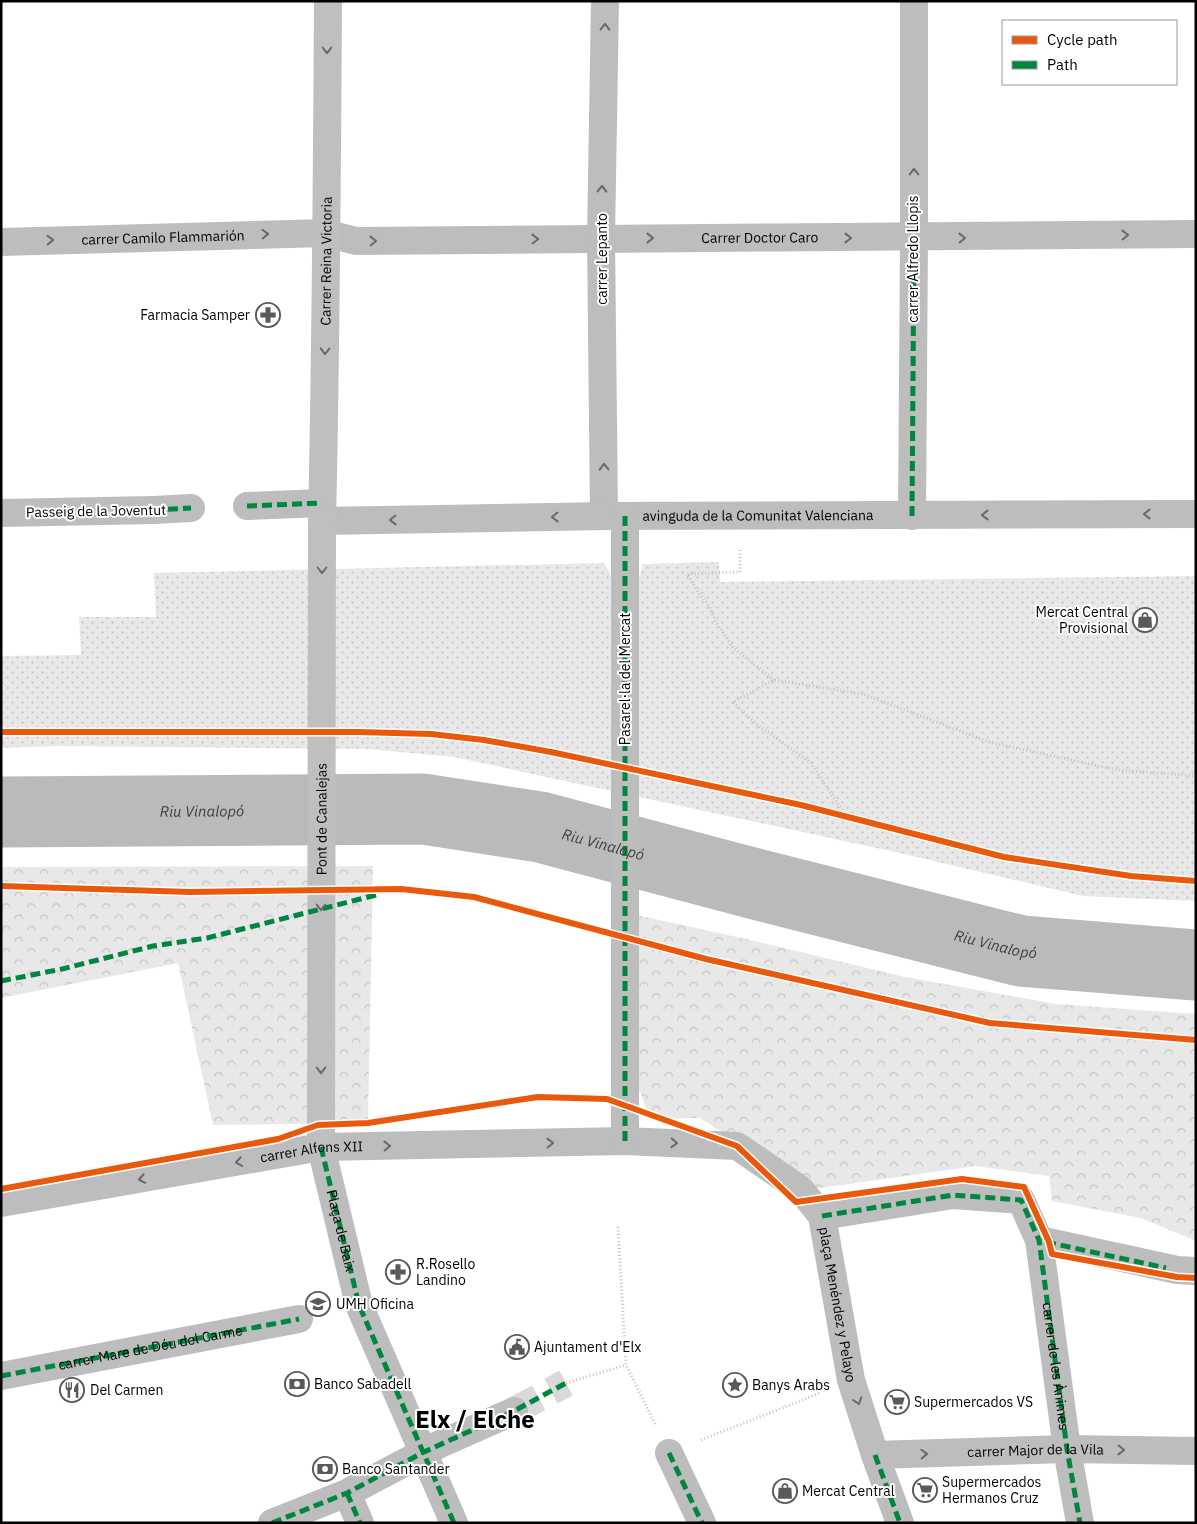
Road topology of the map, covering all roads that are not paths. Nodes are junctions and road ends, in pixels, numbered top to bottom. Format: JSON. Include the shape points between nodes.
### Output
{"nodes":[{"id":1,"x":328,"y":1,"type":"edge"},
{"id":2,"x":605,"y":1,"type":"edge"},
{"id":3,"x":914,"y":1,"type":"edge"},
{"id":4,"x":325,"y":233,"type":"junction"},
{"id":5,"x":1196,"y":234,"type":"edge"},
{"id":6,"x":602,"y":238,"type":"junction"},
{"id":7,"x":914,"y":238,"type":"junction"},
{"id":8,"x":1,"y":242,"type":"edge"},
{"id":9,"x":248,"y":506,"type":"dead end"},
{"id":10,"x":190,"y":508,"type":"dead end"},
{"id":11,"x":322,"y":512,"type":"junction"},
{"id":12,"x":1,"y":513,"type":"edge"},
{"id":13,"x":1196,"y":514,"type":"edge"},
{"id":14,"x":615,"y":516,"type":"junction"},
{"id":15,"x":912,"y":516,"type":"junction"},
{"id":16,"x":625,"y":1141,"type":"junction"},
{"id":17,"x":321,"y":1147,"type":"junction"},
{"id":18,"x":1,"y":1204,"type":"edge"},
{"id":19,"x":822,"y":1216,"type":"junction"},
{"id":20,"x":1039,"y":1240,"type":"junction"},
{"id":21,"x":1196,"y":1271,"type":"edge"},
{"id":22,"x":299,"y":1319,"type":"dead end"},
{"id":23,"x":1,"y":1376,"type":"edge"},
{"id":24,"x":514,"y":1411,"type":"tunnel mouth"},
{"id":25,"x":1067,"y":1449,"type":"junction"},
{"id":26,"x":1196,"y":1451,"type":"edge"},
{"id":27,"x":424,"y":1452,"type":"junction"},
{"id":28,"x":669,"y":1453,"type":"road end"},
{"id":29,"x":875,"y":1455,"type":"junction"},
{"id":30,"x":347,"y":1493,"type":"junction"},
{"id":31,"x":272,"y":1523,"type":"edge"},
{"id":32,"x":360,"y":1523,"type":"edge"},
{"id":33,"x":454,"y":1523,"type":"edge"},
{"id":34,"x":702,"y":1523,"type":"edge"},
{"id":35,"x":900,"y":1523,"type":"edge"},
{"id":36,"x":1080,"y":1523,"type":"edge"}],
"edges":[{"from":1,"to":4,"type":"main road","name":"Carrer Reina Victoria","one_way":true},
{"from":6,"to":2,"type":"street","name":"carrer Lepanto","one_way":true},
{"from":7,"to":3,"type":"street","name":"carrer Alfredo Llopis","one_way":true},
{"from":4,"to":6,"type":"street","name":"Carrer Doctor Caro","one_way":true,"via":[[356,241]]},
{"from":8,"to":4,"type":"street","name":"carrer Camilo Flammarión","one_way":true},
{"from":4,"to":11,"type":"main road","name":"Carrer Reina Victoria","one_way":true},
{"from":7,"to":5,"type":"street","name":"Carrer Doctor Caro","one_way":true},
{"from":6,"to":7,"type":"street","name":"Carrer Doctor Caro","one_way":true},
{"from":14,"to":6,"type":"street","name":"carrer Lepanto","one_way":true},
{"from":7,"to":15,"type":"street","name":"carrer Alfredo Llopis"},
{"from":9,"to":11,"type":"street","name":"avinguda de la Comunitat Valenciana"},
{"from":10,"to":12,"type":"street","name":"Passeig de la Joventut"},
{"from":14,"to":11,"type":"street","name":"avinguda de la Comunitat Valenciana","one_way":true},
{"from":11,"to":17,"type":"main road","name":"Pont de Canalejas","one_way":true,"bridge":true},
{"from":13,"to":15,"type":"street","name":"avinguda de la Comunitat Valenciana","one_way":true},
{"from":14,"to":15,"type":"street","name":"avinguda de la Comunitat Valenciana"},
{"from":14,"to":16,"type":"street","name":"Pasarel·la del Mercat","bridge":true},
{"from":17,"to":16,"type":"street","name":"carrer Alfons XII","one_way":true},
{"from":16,"to":19,"type":"street","name":"carrer Alfons XII","one_way":true,"via":[[737,1146],[800,1188]]},
{"from":17,"to":18,"type":"street","name":"carrer Alfons XII","one_way":true},
{"from":17,"to":27,"type":"street","name":"Plaça de Baix","via":[[359,1305]]},
{"from":19,"to":20,"type":"street","name":"plaça Menéndez y Pelayo","via":[[953,1195],[1021,1200]]},
{"from":19,"to":29,"type":"street","name":"plaça Menéndez y Pelayo","one_way":true,"via":[[851,1380]]},
{"from":20,"to":21,"type":"street","via":[[1177,1270]]},
{"from":20,"to":25,"type":"street","name":"carrer de les Ànimes"},
{"from":22,"to":23,"type":"street","name":"carrer Mare de Déu del Carme"},
{"from":24,"to":27,"type":"street"},
{"from":25,"to":26,"type":"street","name":"carrer Major de la Vila","one_way":true},
{"from":29,"to":25,"type":"street","name":"carrer Major de la Vila","one_way":true},
{"from":25,"to":36,"type":"street","name":"carrer de les Ànimes"},
{"from":27,"to":30,"type":"street"},
{"from":27,"to":33,"type":"street","name":"Plaça de Baix"},
{"from":28,"to":34,"type":"street"},
{"from":29,"to":35,"type":"street","name":"plaça Menéndez y Pelayo"},
{"from":30,"to":31,"type":"street"},
{"from":30,"to":32,"type":"street"}]}
